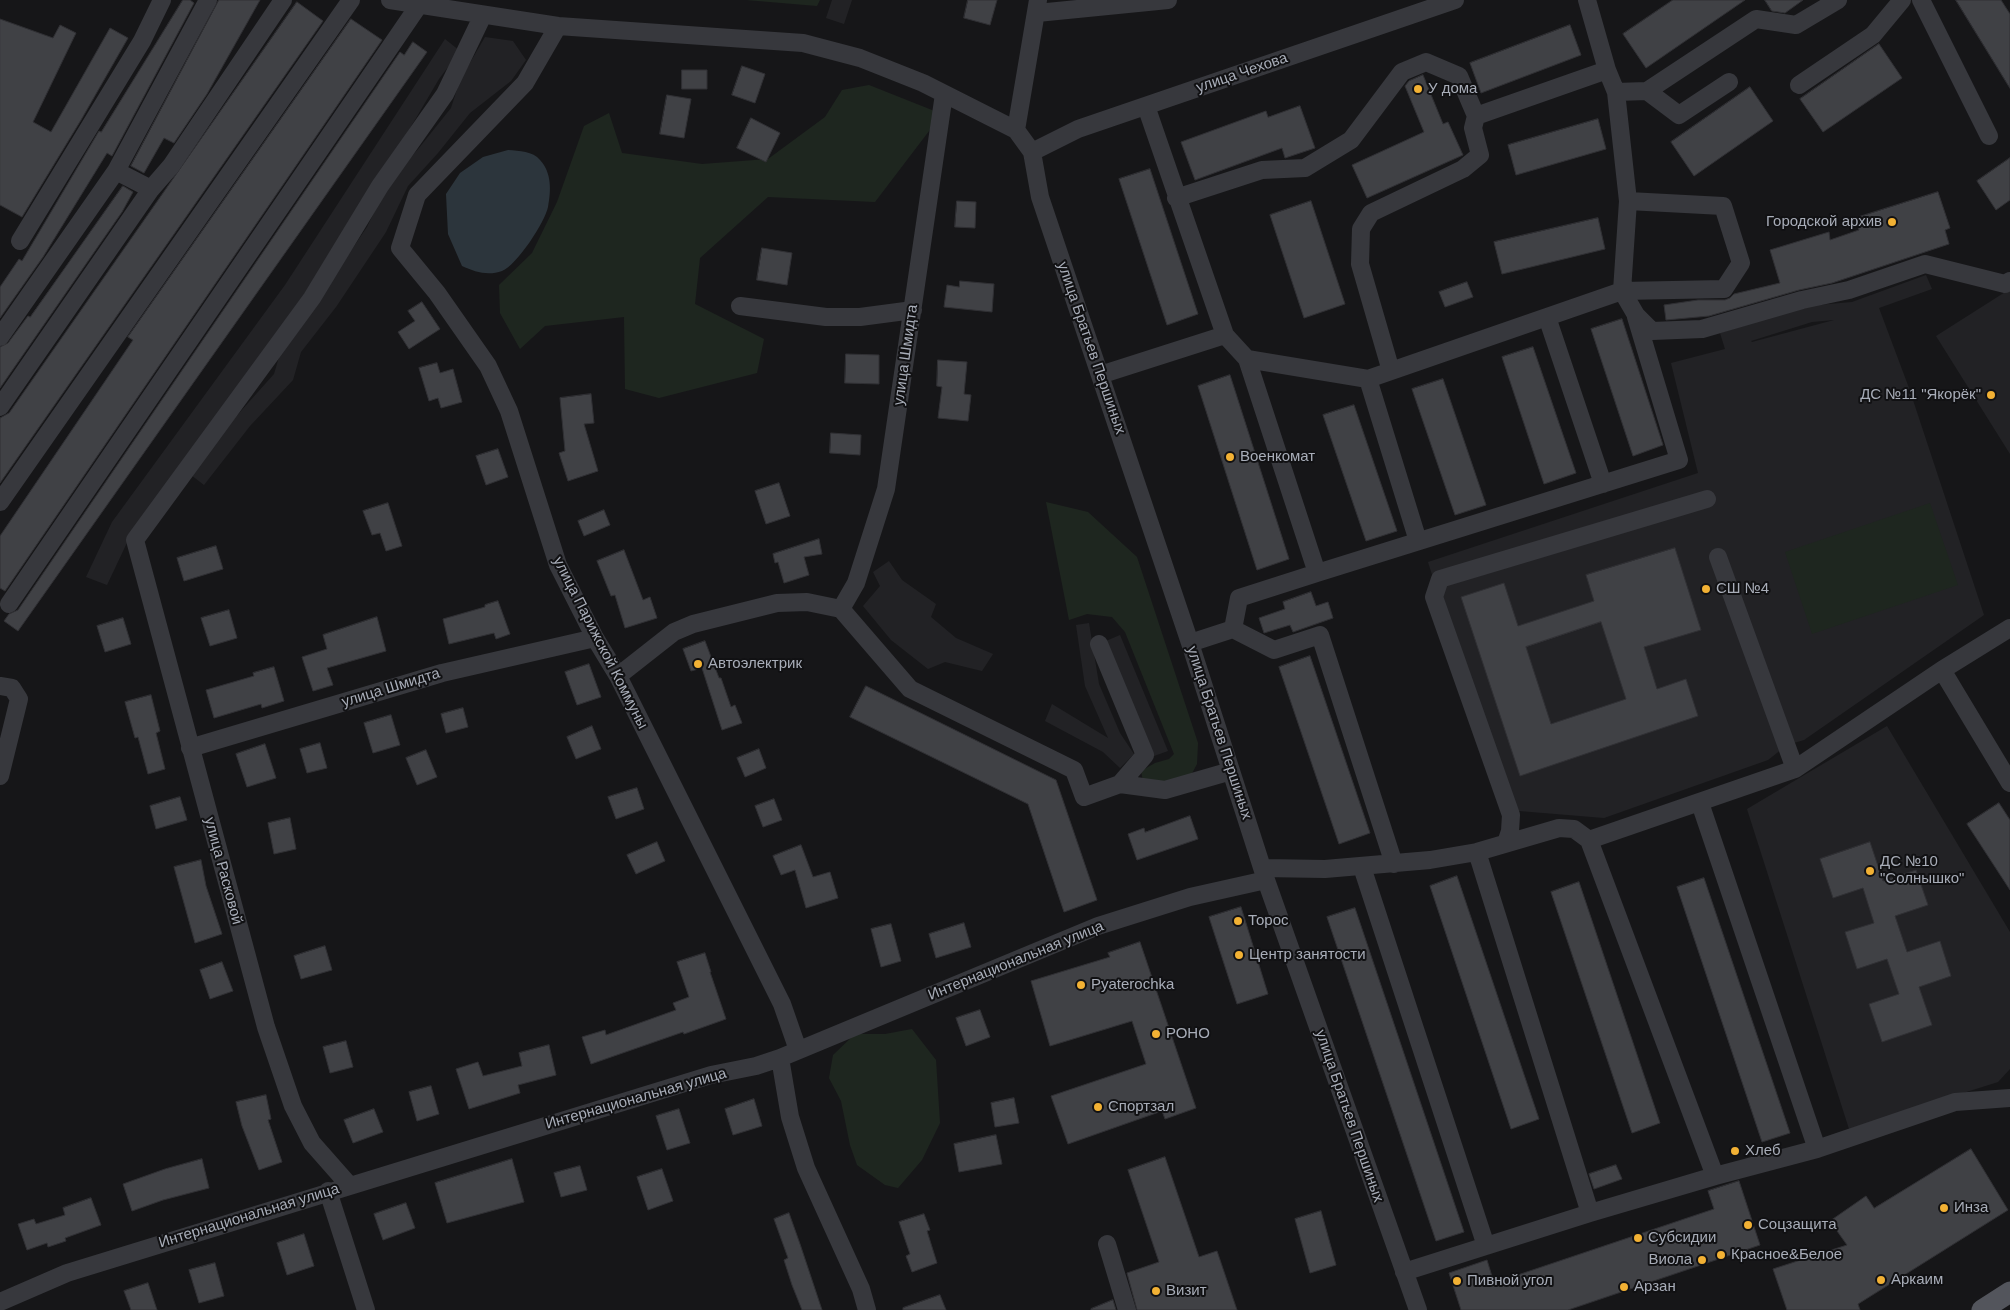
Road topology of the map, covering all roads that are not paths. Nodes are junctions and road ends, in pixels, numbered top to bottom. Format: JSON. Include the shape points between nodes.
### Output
{"nodes":[{"id":1,"x":162,"y":0,"type":"edge"},
{"id":2,"x":208,"y":0,"type":"edge"},
{"id":3,"x":283,"y":0,"type":"edge"},
{"id":4,"x":351,"y":0,"type":"edge"},
{"id":5,"x":390,"y":0,"type":"edge"},
{"id":6,"x":1161,"y":0,"type":"edge"},
{"id":7,"x":1168,"y":0,"type":"edge"},
{"id":8,"x":1455,"y":0,"type":"edge"},
{"id":9,"x":1587,"y":0,"type":"edge"},
{"id":10,"x":1838,"y":0,"type":"edge"},
{"id":11,"x":1902,"y":0,"type":"edge"},
{"id":12,"x":1921,"y":0,"type":"edge"},
{"id":13,"x":419,"y":5,"type":"junction"},
{"id":14,"x":1038,"y":6,"type":"edge"},
{"id":15,"x":482,"y":15,"type":"junction"},
{"id":16,"x":558,"y":26,"type":"junction"},
{"id":17,"x":1607,"y":70,"type":"junction"},
{"id":18,"x":1729,"y":82,"type":"dead end"},
{"id":19,"x":1799,"y":85,"type":"dead end"},
{"id":20,"x":1647,"y":91,"type":"junction"},
{"id":21,"x":1616,"y":92,"type":"junction"},
{"id":22,"x":944,"y":94,"type":"junction"},
{"id":23,"x":1146,"y":106,"type":"junction"},
{"id":24,"x":1476,"y":116,"type":"junction"},
{"id":25,"x":1016,"y":130,"type":"junction"},
{"id":26,"x":1989,"y":136,"type":"dead end"},
{"id":27,"x":1032,"y":152,"type":"junction"},
{"id":28,"x":116,"y":171,"type":"junction"},
{"id":29,"x":151,"y":188,"type":"junction"},
{"id":30,"x":1176,"y":198,"type":"junction"},
{"id":31,"x":1628,"y":201,"type":"junction"},
{"id":32,"x":20,"y":241,"type":"dead end"},
{"id":33,"x":2010,"y":281,"type":"edge"},
{"id":34,"x":1622,"y":291,"type":"junction"},
{"id":35,"x":740,"y":306,"type":"dead end"},
{"id":36,"x":913,"y":310,"type":"junction"},
{"id":37,"x":1636,"y":315,"type":"junction"},
{"id":38,"x":1547,"y":317,"type":"junction"},
{"id":39,"x":1225,"y":335,"type":"junction"},
{"id":40,"x":0,"y":337,"type":"edge"},
{"id":41,"x":1247,"y":359,"type":"junction"},
{"id":42,"x":1392,"y":371,"type":"junction"},
{"id":43,"x":1100,"y":375,"type":"junction"},
{"id":44,"x":1368,"y":378,"type":"junction"},
{"id":45,"x":0,"y":407,"type":"edge"},
{"id":46,"x":1603,"y":484,"type":"junction"},
{"id":47,"x":1707,"y":499,"type":"dead end"},
{"id":48,"x":0,"y":502,"type":"edge"},
{"id":49,"x":1418,"y":541,"type":"junction"},
{"id":50,"x":1718,"y":557,"type":"dead end"},
{"id":51,"x":1317,"y":573,"type":"junction"},
{"id":52,"x":9,"y":604,"type":"dead end"},
{"id":53,"x":841,"y":610,"type":"junction"},
{"id":54,"x":2010,"y":628,"type":"edge"},
{"id":55,"x":1233,"y":629,"type":"junction"},
{"id":56,"x":595,"y":638,"type":"junction"},
{"id":57,"x":1190,"y":643,"type":"junction"},
{"id":58,"x":1099,"y":644,"type":"dead end"},
{"id":59,"x":1942,"y":670,"type":"junction"},
{"id":60,"x":618,"y":676,"type":"junction"},
{"id":61,"x":0,"y":686,"type":"edge"},
{"id":62,"x":190,"y":748,"type":"junction"},
{"id":63,"x":1796,"y":769,"type":"junction"},
{"id":64,"x":1231,"y":771,"type":"junction"},
{"id":65,"x":0,"y":776,"type":"edge"},
{"id":66,"x":2010,"y":783,"type":"edge"},
{"id":67,"x":1120,"y":784,"type":"junction"},
{"id":68,"x":1700,"y":803,"type":"junction"},
{"id":69,"x":1588,"y":840,"type":"junction"},
{"id":70,"x":1506,"y":842,"type":"junction"},
{"id":71,"x":1476,"y":852,"type":"junction"},
{"id":72,"x":1394,"y":864,"type":"junction"},
{"id":73,"x":1362,"y":867,"type":"junction"},
{"id":74,"x":1265,"y":874,"type":"junction"},
{"id":75,"x":798,"y":1050,"type":"junction"},
{"id":76,"x":780,"y":1058,"type":"junction"},
{"id":77,"x":2010,"y":1098,"type":"edge"},
{"id":78,"x":1817,"y":1149,"type":"junction"},
{"id":79,"x":1715,"y":1176,"type":"junction"},
{"id":80,"x":348,"y":1185,"type":"junction"},
{"id":81,"x":328,"y":1191,"type":"junction"},
{"id":82,"x":1590,"y":1213,"type":"junction"},
{"id":83,"x":1107,"y":1244,"type":"dead end"},
{"id":84,"x":1486,"y":1246,"type":"junction"},
{"id":85,"x":1404,"y":1272,"type":"junction"},
{"id":86,"x":2010,"y":1292,"type":"edge"},
{"id":87,"x":0,"y":1302,"type":"edge"},
{"id":88,"x":366,"y":1310,"type":"edge"},
{"id":89,"x":867,"y":1310,"type":"edge"},
{"id":90,"x":1127,"y":1310,"type":"edge"},
{"id":91,"x":1418,"y":1310,"type":"edge"},
{"id":92,"x":1982,"y":1310,"type":"edge"}],
"edges":[{"from":1,"to":32,"type":"street","via":[[142,41]]},
{"from":2,"to":28,"type":"street"},
{"from":3,"to":29,"type":"street","via":[[171,166]]},
{"from":4,"to":48,"type":"street"},
{"from":5,"to":13,"type":"street"},
{"from":6,"to":7,"type":"street"},
{"from":6,"to":14,"type":"street"},
{"from":8,"to":23,"type":"street","name":"улица Чехова"},
{"from":9,"to":17,"type":"street"},
{"from":10,"to":20,"type":"street","via":[[1796,25],[1756,19]]},
{"from":11,"to":19,"type":"street","via":[[1873,35]]},
{"from":12,"to":26,"type":"street"},
{"from":13,"to":15,"type":"street"},
{"from":13,"to":52,"type":"street"},
{"from":14,"to":25,"type":"street"},
{"from":15,"to":16,"type":"street"},
{"from":15,"to":62,"type":"street","name":"улица Расковой","via":[[445,94],[380,186],[312,298],[135,540]]},
{"from":16,"to":22,"type":"street","via":[[803,43],[860,58]]},
{"from":16,"to":56,"type":"street","name":"улица Парижской Коммуны","via":[[525,83],[417,196],[400,248],[437,293],[488,366],[509,412],[558,565]]},
{"from":17,"to":21,"type":"street"},
{"from":17,"to":24,"type":"street"},
{"from":18,"to":20,"type":"street","via":[[1679,115]]},
{"from":20,"to":21,"type":"street"},
{"from":21,"to":31,"type":"street"},
{"from":22,"to":25,"type":"street"},
{"from":22,"to":36,"type":"street","name":"улица Шмидта"},
{"from":23,"to":27,"type":"street","name":"улица Чехова","via":[[1078,129]]},
{"from":23,"to":30,"type":"street"},
{"from":24,"to":30,"type":"street","via":[[1459,76],[1426,62],[1402,72],[1351,140],[1305,168],[1262,170]]},
{"from":24,"to":42,"type":"street","via":[[1473,128],[1480,156],[1463,168],[1371,214],[1361,229],[1360,264]]},
{"from":25,"to":27,"type":"street"},
{"from":27,"to":43,"type":"street","name":"улица Братьев Першиных","via":[[1040,197]]},
{"from":28,"to":29,"type":"street"},
{"from":28,"to":40,"type":"street"},
{"from":29,"to":45,"type":"street"},
{"from":30,"to":39,"type":"street"},
{"from":31,"to":34,"type":"street"},
{"from":31,"to":34,"type":"street","via":[[1723,206],[1741,263],[1724,289]]},
{"from":33,"to":37,"type":"street","via":[[2005,284],[1925,264],[1849,290],[1702,329],[1652,331]]},
{"from":34,"to":37,"type":"street"},
{"from":34,"to":38,"type":"street"},
{"from":35,"to":36,"type":"street","via":[[826,317],[860,317]]},
{"from":36,"to":53,"type":"street","name":"улица Шмидта","via":[[886,490],[856,583]]},
{"from":37,"to":46,"type":"street","via":[[1679,460]]},
{"from":38,"to":42,"type":"street"},
{"from":38,"to":46,"type":"street"},
{"from":39,"to":41,"type":"street"},
{"from":39,"to":43,"type":"street"},
{"from":41,"to":44,"type":"street"},
{"from":41,"to":51,"type":"street"},
{"from":42,"to":44,"type":"street"},
{"from":43,"to":57,"type":"street","name":"улица Братьев Першиных"},
{"from":44,"to":49,"type":"street"},
{"from":46,"to":49,"type":"street"},
{"from":47,"to":70,"type":"street","via":[[1440,579],[1434,597],[1511,815]]},
{"from":49,"to":51,"type":"street"},
{"from":50,"to":63,"type":"street"},
{"from":51,"to":55,"type":"street","via":[[1239,598]]},
{"from":53,"to":60,"type":"street","via":[[807,602],[777,603],[693,624],[674,632]]},
{"from":53,"to":67,"type":"street","via":[[910,688],[1074,770],[1084,797]]},
{"from":54,"to":59,"type":"street"},
{"from":55,"to":57,"type":"street"},
{"from":55,"to":72,"type":"street","via":[[1274,650],[1320,635]]},
{"from":56,"to":60,"type":"street","name":"улица Парижской Коммуны"},
{"from":56,"to":62,"type":"street","name":"улица Шмидта","via":[[442,673]]},
{"from":57,"to":64,"type":"street","name":"улица Братьев Першиных"},
{"from":58,"to":67,"type":"street","via":[[1145,754]]},
{"from":59,"to":63,"type":"street"},
{"from":59,"to":66,"type":"street"},
{"from":60,"to":75,"type":"street","name":"улица Парижской Коммуны","via":[[782,1004]]},
{"from":61,"to":65,"type":"street","via":[[12,688],[19,699]]},
{"from":62,"to":80,"type":"street","name":"улица Расковой","via":[[266,1027],[293,1106],[312,1143]]},
{"from":63,"to":68,"type":"street"},
{"from":64,"to":67,"type":"street","via":[[1165,790]]},
{"from":64,"to":74,"type":"street","name":"улица Братьев Першиных"},
{"from":68,"to":69,"type":"street"},
{"from":68,"to":78,"type":"street"},
{"from":69,"to":70,"type":"street","name":"Интернациональная улица","via":[[1574,829],[1559,828]]},
{"from":69,"to":79,"type":"street"},
{"from":70,"to":71,"type":"street","name":"Интернациональная улица"},
{"from":71,"to":72,"type":"street","name":"Интернациональная улица"},
{"from":71,"to":82,"type":"street"},
{"from":72,"to":73,"type":"street","name":"Интернациональная улица"},
{"from":73,"to":74,"type":"street","name":"Интернациональная улица"},
{"from":73,"to":84,"type":"street"},
{"from":74,"to":75,"type":"street","name":"Интернациональная улица","via":[[1098,926]]},
{"from":74,"to":85,"type":"street","name":"улица Братьев Першиных"},
{"from":75,"to":76,"type":"street","name":"Интернациональная улица"},
{"from":76,"to":80,"type":"street","name":"Интернациональная улица","via":[[711,1075]]},
{"from":76,"to":89,"type":"street","via":[[790,1117],[806,1168],[861,1289]]},
{"from":77,"to":78,"type":"street","via":[[1955,1102]]},
{"from":78,"to":79,"type":"street"},
{"from":79,"to":82,"type":"street"},
{"from":80,"to":81,"type":"street","name":"Интернациональная улица"},
{"from":81,"to":87,"type":"street","name":"Интернациональная улица","via":[[67,1273]]},
{"from":81,"to":88,"type":"street"},
{"from":82,"to":84,"type":"street"},
{"from":83,"to":90,"type":"street"},
{"from":84,"to":85,"type":"street"},
{"from":85,"to":91,"type":"street","name":"улица Братьев Першиных"},
{"from":86,"to":92,"type":"main road"}]}
